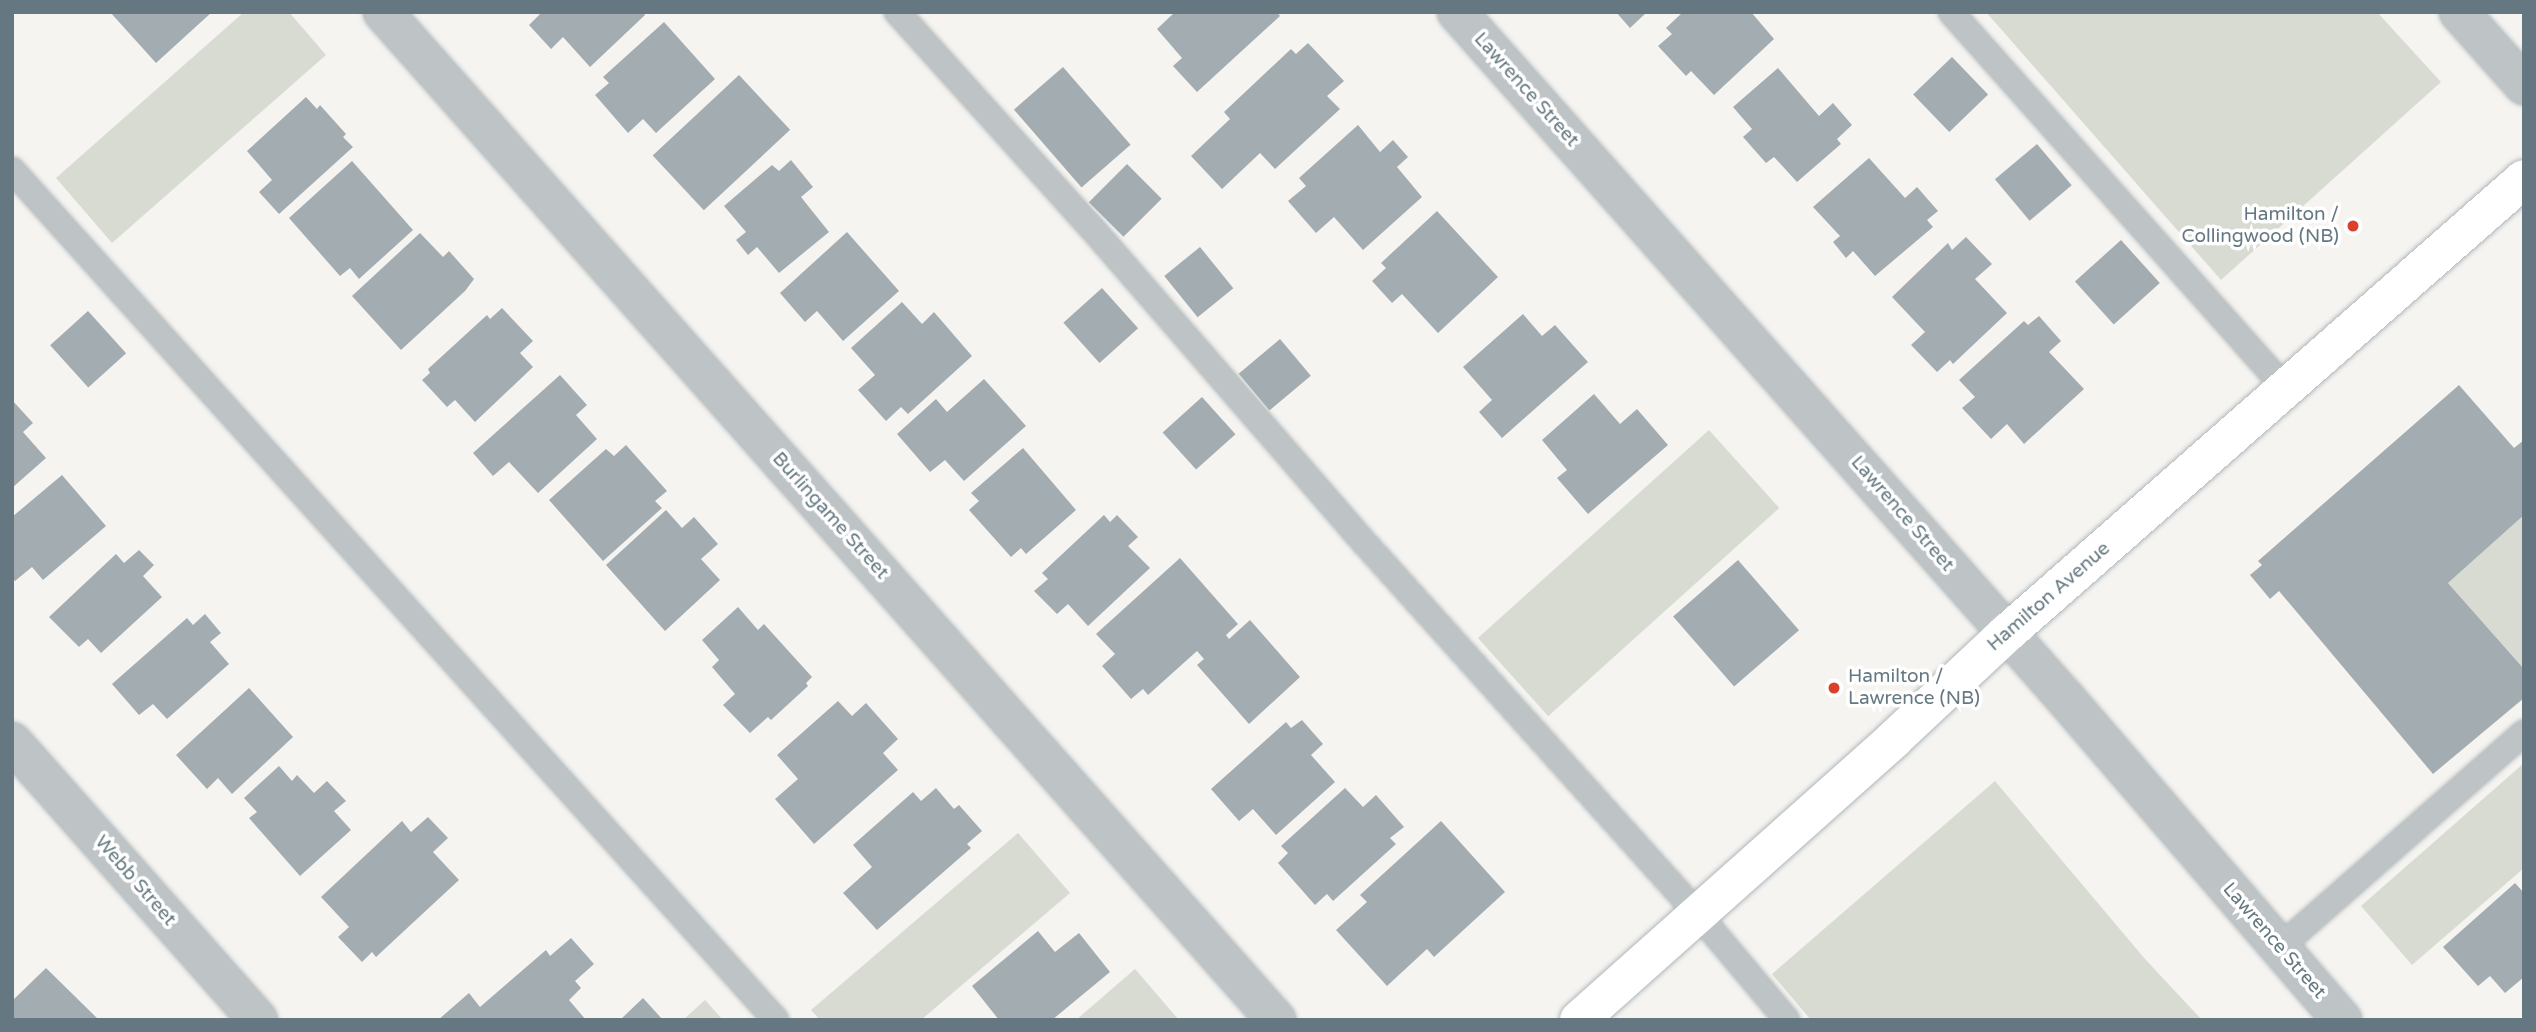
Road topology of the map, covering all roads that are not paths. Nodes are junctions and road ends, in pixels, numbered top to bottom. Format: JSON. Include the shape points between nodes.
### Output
{"nodes":[{"id":1,"x":383,"y":12,"type":"edge"},
{"id":2,"x":897,"y":12,"type":"edge"},
{"id":3,"x":1457,"y":12,"type":"edge"},
{"id":4,"x":1951,"y":12,"type":"edge"},
{"id":5,"x":2459,"y":12,"type":"edge"},
{"id":6,"x":2524,"y":85,"type":"edge"},
{"id":7,"x":12,"y":170,"type":"edge"},
{"id":8,"x":2524,"y":179,"type":"edge"},
{"id":9,"x":2287,"y":390,"type":"junction"},
{"id":10,"x":2006,"y":634,"type":"junction"},
{"id":11,"x":2524,"y":733,"type":"edge"},
{"id":12,"x":12,"y":742,"type":"edge"},
{"id":13,"x":1698,"y":914,"type":"junction"},
{"id":14,"x":2279,"y":948,"type":"junction"},
{"id":15,"x":258,"y":1020,"type":"edge"},
{"id":16,"x":776,"y":1020,"type":"edge"},
{"id":17,"x":1276,"y":1020,"type":"edge"},
{"id":18,"x":1579,"y":1020,"type":"edge"},
{"id":19,"x":1787,"y":1020,"type":"edge"},
{"id":20,"x":2342,"y":1020,"type":"edge"}],
"edges":[{"from":1,"to":17,"type":"street","name":"Burlingame Street"},
{"from":2,"to":13,"type":"lane"},
{"from":3,"to":10,"type":"street","name":"Lawrence Street"},
{"from":4,"to":9,"type":"lane"},
{"from":5,"to":6,"type":"street"},
{"from":7,"to":16,"type":"lane"},
{"from":8,"to":9,"type":"main road","name":"Hamilton Avenue"},
{"from":9,"to":10,"type":"main road","name":"Hamilton Avenue"},
{"from":10,"to":13,"type":"main road","name":"Hamilton Avenue"},
{"from":10,"to":14,"type":"street","name":"Lawrence Street"},
{"from":11,"to":14,"type":"lane"},
{"from":12,"to":15,"type":"street","name":"Webb Street"},
{"from":13,"to":18,"type":"main road","name":"Hamilton Avenue"},
{"from":13,"to":19,"type":"lane"},
{"from":14,"to":20,"type":"street","name":"Lawrence Street"}]}
